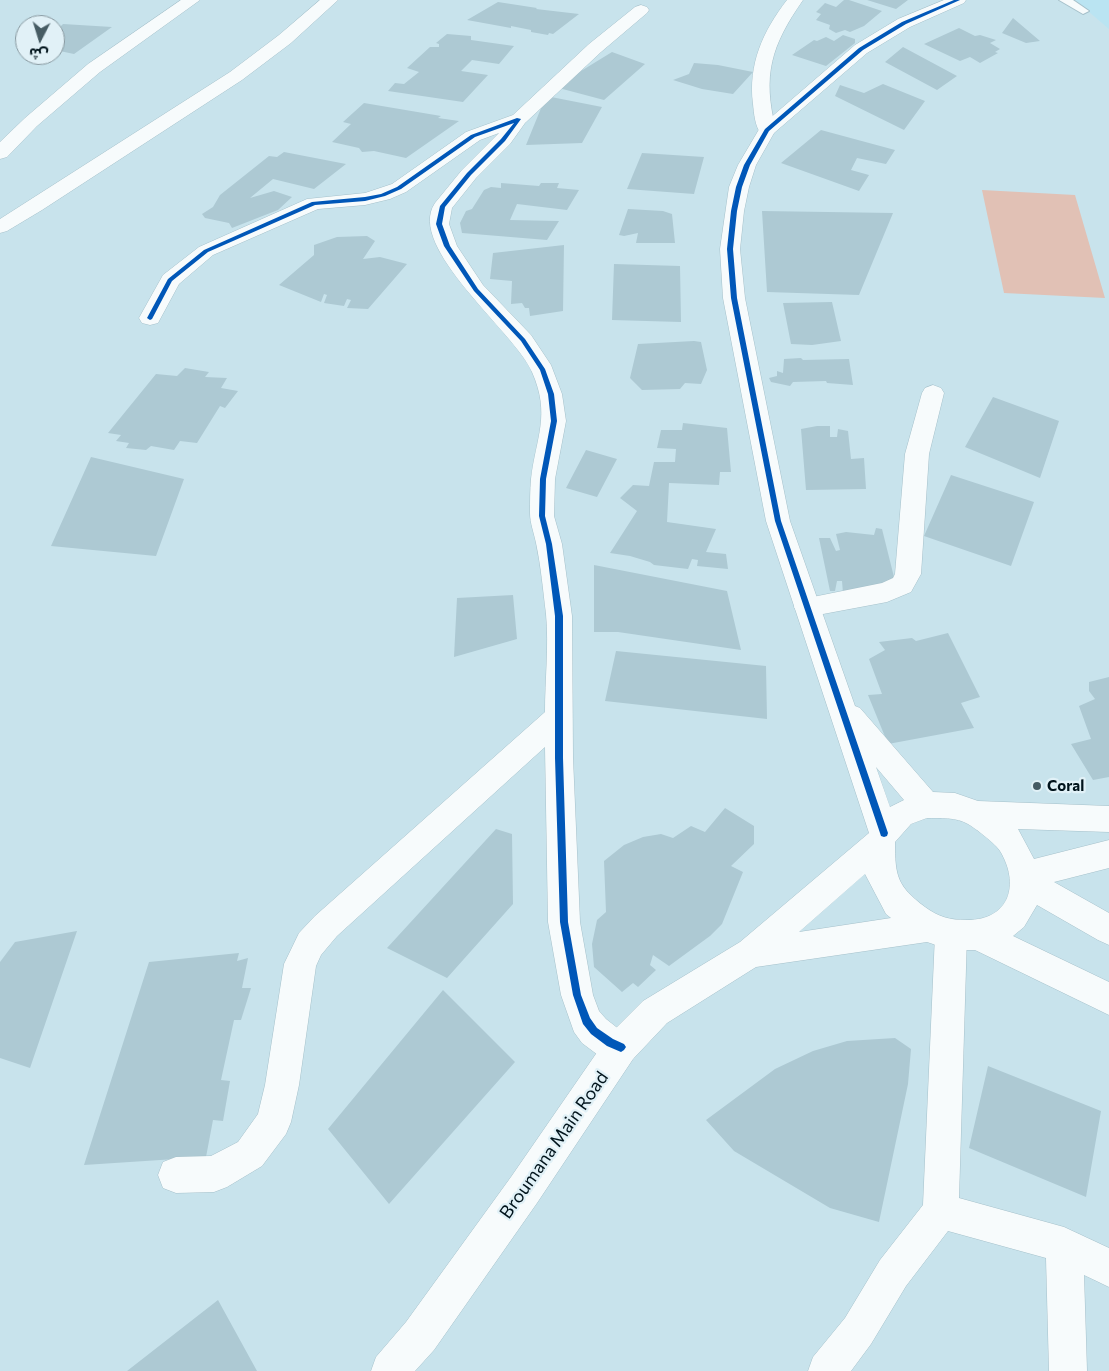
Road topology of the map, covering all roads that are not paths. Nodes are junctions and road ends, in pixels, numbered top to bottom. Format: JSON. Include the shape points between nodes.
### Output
{"nodes":[{"id":1,"x":192,"y":0,"type":"edge"},
{"id":2,"x":330,"y":0,"type":"edge"},
{"id":3,"x":795,"y":0,"type":"edge"},
{"id":4,"x":958,"y":0,"type":"edge"},
{"id":5,"x":1064,"y":0,"type":"edge"},
{"id":6,"x":641,"y":10,"type":"dead end"},
{"id":7,"x":1083,"y":12,"type":"dead end"},
{"id":8,"x":519,"y":119,"type":"junction"},
{"id":9,"x":767,"y":130,"type":"junction"},
{"id":10,"x":0,"y":153,"type":"edge"},
{"id":11,"x":0,"y":227,"type":"edge"},
{"id":12,"x":150,"y":318,"type":"dead end"},
{"id":13,"x":933,"y":393,"type":"dead end"},
{"id":14,"x":807,"y":607,"type":"junction"},
{"id":15,"x":842,"y":707,"type":"junction"},
{"id":16,"x":559,"y":718,"type":"junction"},
{"id":17,"x":926,"y":805,"type":"junction"},
{"id":18,"x":978,"y":814,"type":"junction"},
{"id":19,"x":1109,"y":819,"type":"edge"},
{"id":20,"x":882,"y":837,"type":"junction"},
{"id":21,"x":1109,"y":854,"type":"edge"},
{"id":22,"x":1026,"y":878,"type":"junction"},
{"id":23,"x":1109,"y":930,"type":"edge"},
{"id":24,"x":952,"y":932,"type":"junction"},
{"id":25,"x":751,"y":953,"type":"junction"},
{"id":26,"x":1109,"y":999,"type":"edge"},
{"id":27,"x":621,"y":1047,"type":"junction"},
{"id":28,"x":176,"y":1175,"type":"dead end"},
{"id":29,"x":941,"y":1211,"type":"junction"},
{"id":30,"x":1064,"y":1245,"type":"junction"},
{"id":31,"x":1109,"y":1268,"type":"edge"},
{"id":32,"x":390,"y":1371,"type":"edge"},
{"id":33,"x":827,"y":1371,"type":"edge"},
{"id":34,"x":1068,"y":1371,"type":"edge"}],
"edges":[{"from":1,"to":10,"type":"street","via":[[94,68]]},
{"from":2,"to":11,"type":"street","via":[[286,39],[236,76]]},
{"from":3,"to":9,"type":"street","via":[[771,34],[763,60],[761,100]]},
{"from":4,"to":9,"type":"street","via":[[904,24],[861,49]]},
{"from":5,"to":7,"type":"lane"},
{"from":6,"to":8,"type":"street"},
{"from":8,"to":12,"type":"street","via":[[473,136],[399,188],[383,195],[314,203],[206,250],[170,280]]},
{"from":8,"to":16,"type":"street","via":[[442,207],[439,224],[447,246],[476,290],[523,340],[543,370],[551,394],[554,421],[543,479],[542,516],[559,616]]},
{"from":9,"to":14,"type":"street","via":[[747,165],[734,211],[730,249],[734,298],[778,521]]},
{"from":13,"to":14,"type":"street","via":[[917,454],[908,574],[902,585],[887,592]]},
{"from":14,"to":15,"type":"street"},
{"from":15,"to":17,"type":"street"},
{"from":15,"to":20,"type":"street"},
{"from":16,"to":27,"type":"street","via":[[564,922],[577,995],[586,1021],[594,1031]]},
{"from":16,"to":28,"type":"street","via":[[326,926],[310,944],[300,964],[274,1122],[250,1154],[214,1174]]},
{"from":17,"to":18,"type":"street","via":[[955,806]]},
{"from":17,"to":20,"type":"street","via":[[901,815]]},
{"from":18,"to":19,"type":"street"},
{"from":18,"to":22,"type":"street","via":[[1010,840]]},
{"from":20,"to":24,"type":"street","via":[[880,873],[897,904]]},
{"from":20,"to":25,"type":"street","name":"Broumana Main Road"},
{"from":21,"to":22,"type":"street"},
{"from":22,"to":23,"type":"street"},
{"from":22,"to":24,"type":"street","via":[[1023,901],[1013,917],[997,929]]},
{"from":24,"to":25,"type":"street","name":"Broumana Main Road","via":[[856,939]]},
{"from":24,"to":26,"type":"street"},
{"from":24,"to":29,"type":"street"},
{"from":25,"to":27,"type":"street","name":"Broumana Main Road","via":[[655,1012]]},
{"from":27,"to":32,"type":"street","name":"Broumana Main Road","via":[[420,1336]]},
{"from":29,"to":30,"type":"street"},
{"from":29,"to":33,"type":"street","via":[[893,1273],[858,1330]]},
{"from":30,"to":31,"type":"street"},
{"from":30,"to":34,"type":"street"}]}
